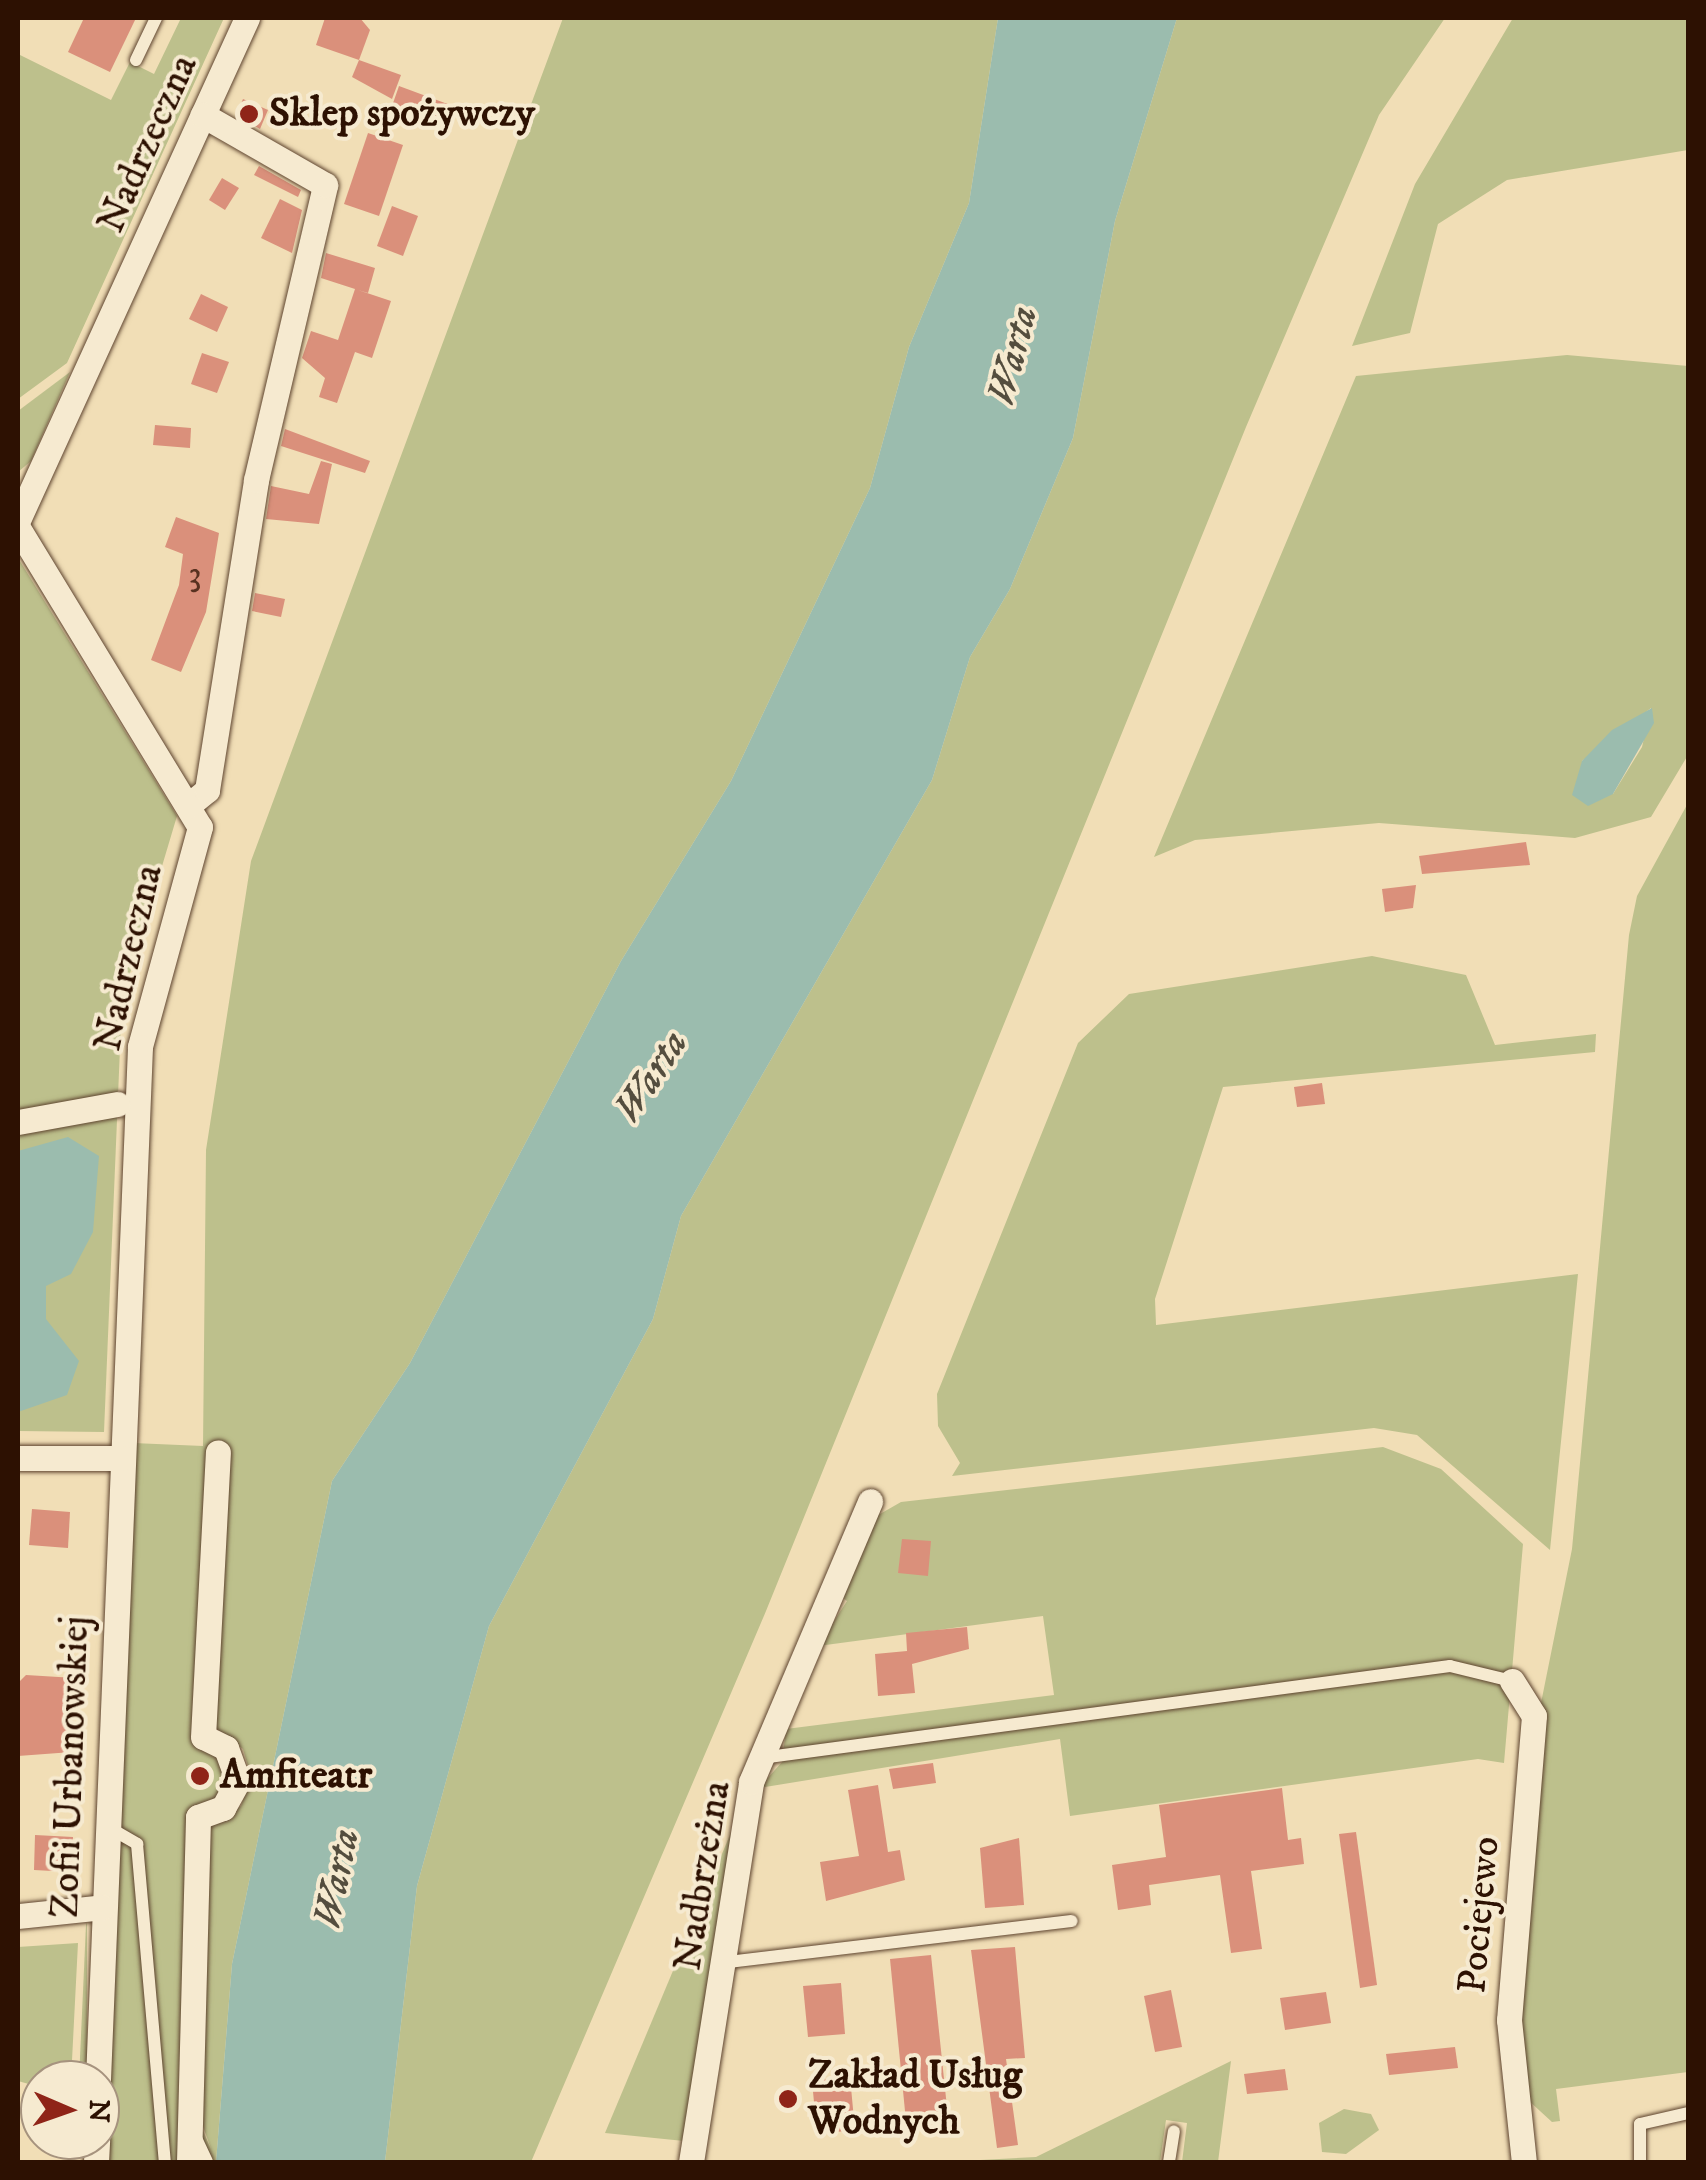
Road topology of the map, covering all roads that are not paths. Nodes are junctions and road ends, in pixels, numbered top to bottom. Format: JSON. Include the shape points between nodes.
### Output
{"nodes":[{"id":1,"x":156,"y":18,"type":"edge"},
{"id":2,"x":246,"y":18,"type":"edge"},
{"id":3,"x":136,"y":60,"type":"dead end"},
{"id":4,"x":203,"y":115,"type":"junction"},
{"id":5,"x":18,"y":524,"type":"edge"},
{"id":6,"x":190,"y":804,"type":"junction"},
{"id":7,"x":117,"y":1104,"type":"dead end"},
{"id":8,"x":18,"y":1122,"type":"edge"},
{"id":9,"x":218,"y":1452,"type":"dead end"},
{"id":10,"x":18,"y":1458,"type":"edge"},
{"id":11,"x":122,"y":1458,"type":"junction"},
{"id":12,"x":870,"y":1502,"type":"dead end"},
{"id":13,"x":1512,"y":1681,"type":"joint"},
{"id":14,"x":761,"y":1758,"type":"junction"},
{"id":15,"x":106,"y":1827,"type":"junction"},
{"id":16,"x":102,"y":1907,"type":"junction"},
{"id":17,"x":18,"y":1916,"type":"edge"},
{"id":18,"x":1072,"y":1921,"type":"dead end"},
{"id":19,"x":728,"y":1962,"type":"junction"},
{"id":20,"x":98,"y":2060,"type":"edge"},
{"id":21,"x":1688,"y":2113,"type":"edge"},
{"id":22,"x":188,"y":2117,"type":"junction"},
{"id":23,"x":1174,"y":2131,"type":"dead end"},
{"id":24,"x":165,"y":2162,"type":"edge"},
{"id":25,"x":190,"y":2162,"type":"edge"},
{"id":26,"x":207,"y":2162,"type":"edge"},
{"id":27,"x":691,"y":2162,"type":"edge"},
{"id":28,"x":1169,"y":2162,"type":"edge"},
{"id":29,"x":1524,"y":2162,"type":"edge"},
{"id":30,"x":1640,"y":2162,"type":"edge"}],
"edges":[{"from":1,"to":3,"type":"lane"},
{"from":2,"to":4,"type":"street","name":"Nadrzeczna"},
{"from":4,"to":5,"type":"street","name":"Nadrzeczna"},
{"from":4,"to":6,"type":"street","via":[[325,184],[256,480],[208,790]]},
{"from":5,"to":6,"type":"street","name":"Nadrzeczna"},
{"from":6,"to":11,"type":"street","name":"Nadrzeczna","via":[[200,827],[140,1046]]},
{"from":7,"to":8,"type":"street"},
{"from":9,"to":22,"type":"street","via":[[203,1737],[226,1748],[238,1781],[223,1808],[198,1816]]},
{"from":10,"to":11,"type":"street"},
{"from":11,"to":15,"type":"street","name":"Zofii Urbanowskiej"},
{"from":12,"to":14,"type":"street","name":"Nadbrzeżna"},
{"from":13,"to":14,"type":"lane","via":[[1450,1666]]},
{"from":13,"to":29,"type":"street","name":"Pociejewo","via":[[1534,1716],[1509,2020]]},
{"from":14,"to":19,"type":"street","name":"Nadbrzeżna","via":[[745,1806]]},
{"from":15,"to":16,"type":"street","name":"Zofii Urbanowskiej"},
{"from":15,"to":24,"type":"lane","via":[[132,1834],[137,1844]]},
{"from":16,"to":17,"type":"street"},
{"from":16,"to":20,"type":"street","name":"Zofii Urbanowskiej"},
{"from":18,"to":19,"type":"lane"},
{"from":19,"to":27,"type":"street","name":"Nadbrzeżna"},
{"from":21,"to":30,"type":"lane","via":[[1640,2124]]},
{"from":22,"to":25,"type":"street"},
{"from":22,"to":26,"type":"lane"},
{"from":23,"to":28,"type":"lane"}]}
